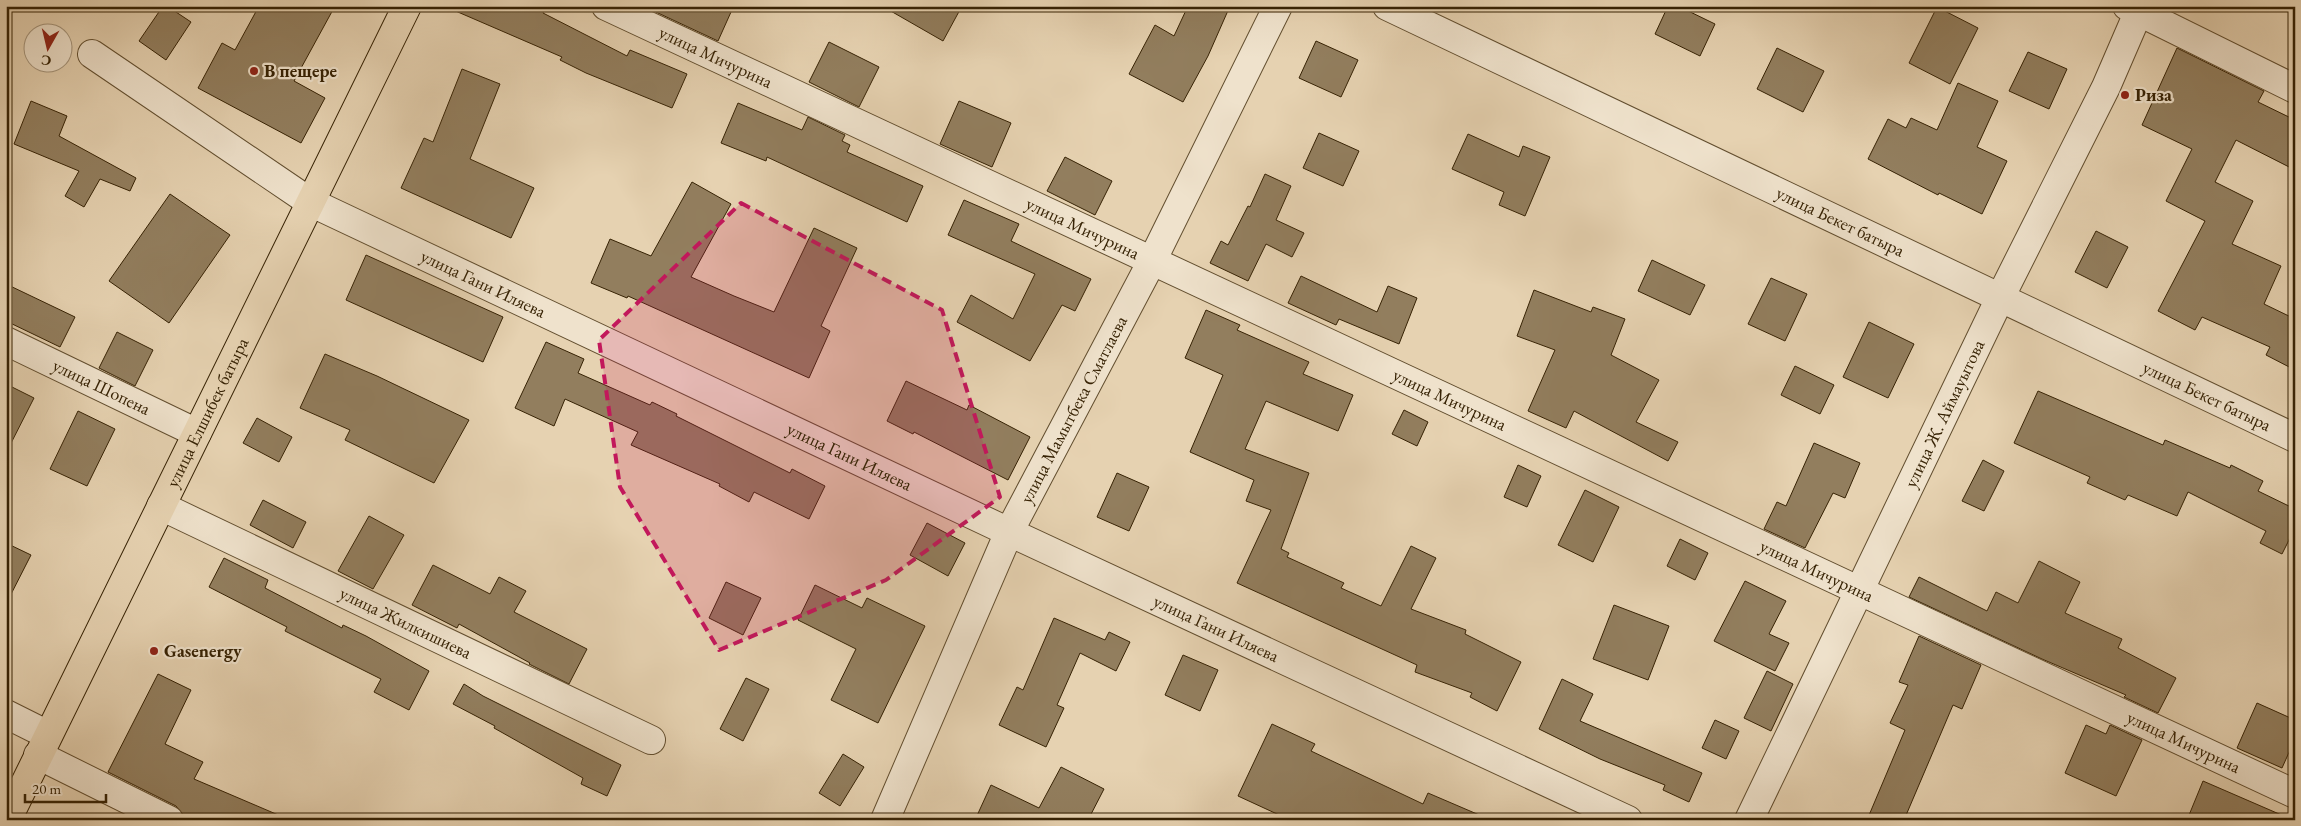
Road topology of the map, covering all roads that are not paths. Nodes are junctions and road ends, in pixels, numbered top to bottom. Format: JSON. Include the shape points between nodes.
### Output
{"nodes":[{"id":1,"x":407,"y":6,"type":"edge"},
{"id":2,"x":606,"y":6,"type":"edge"},
{"id":3,"x":1278,"y":6,"type":"edge"},
{"id":4,"x":1387,"y":6,"type":"edge"},
{"id":5,"x":2136,"y":8,"type":"edge"},
{"id":6,"x":92,"y":54,"type":"dead end"},
{"id":7,"x":2295,"y":89,"type":"edge"},
{"id":8,"x":310,"y":202,"type":"junction"},
{"id":9,"x":1152,"y":261,"type":"junction"},
{"id":10,"x":2000,"y":298,"type":"junction"},
{"id":11,"x":6,"y":341,"type":"edge"},
{"id":12,"x":197,"y":433,"type":"junction"},
{"id":13,"x":2295,"y":438,"type":"edge"},
{"id":14,"x":161,"y":506,"type":"junction"},
{"id":15,"x":1009,"y":532,"type":"junction"},
{"id":16,"x":1860,"y":591,"type":"junction"},
{"id":17,"x":6,"y":714,"type":"edge"},
{"id":18,"x":652,"y":740,"type":"dead end"},
{"id":19,"x":43,"y":745,"type":"junction"},
{"id":20,"x":2295,"y":794,"type":"edge"},
{"id":21,"x":7,"y":820,"type":"edge"},
{"id":22,"x":169,"y":820,"type":"edge"},
{"id":23,"x":885,"y":820,"type":"edge"},
{"id":24,"x":1628,"y":820,"type":"edge"},
{"id":25,"x":1749,"y":820,"type":"edge"}],
"edges":[{"from":1,"to":8,"type":"main road","name":"улица Елшибек батыра"},
{"from":2,"to":9,"type":"street","name":"улица Мичурина"},
{"from":3,"to":9,"type":"street","name":"улица Мамытбека Сматлаева"},
{"from":4,"to":10,"type":"street","name":"улица Бекет батыра"},
{"from":5,"to":7,"type":"street"},
{"from":5,"to":10,"type":"street","name":"улица Ж. Аймауытова","via":[[2106,87]]},
{"from":6,"to":8,"type":"street","name":"улица Гани Иляева"},
{"from":8,"to":12,"type":"main road","name":"улица Елшибек батыра"},
{"from":8,"to":15,"type":"street","name":"улица Гани Иляева"},
{"from":9,"to":15,"type":"street","name":"улица Мамытбека Сматлаева"},
{"from":9,"to":16,"type":"street","name":"улица Мичурина"},
{"from":10,"to":13,"type":"street","name":"улица Бекет батыра"},
{"from":10,"to":16,"type":"street","name":"улица Ж. Аймауытова"},
{"from":11,"to":12,"type":"street","name":"улица Шопена"},
{"from":12,"to":14,"type":"main road","name":"улица Елшибек батыра"},
{"from":14,"to":18,"type":"street","name":"улица Жилкишиева"},
{"from":14,"to":19,"type":"main road","name":"улица Елшибек батыра"},
{"from":15,"to":23,"type":"street","name":"улица Мамытбека Сматлаева"},
{"from":15,"to":24,"type":"street","name":"улица Гани Иляева"},
{"from":16,"to":20,"type":"street","name":"улица Мичурина"},
{"from":16,"to":25,"type":"street","name":"улица Ж. Аймауытова"},
{"from":17,"to":19,"type":"street"},
{"from":19,"to":21,"type":"main road","name":"улица Елшибек батыра"},
{"from":19,"to":22,"type":"street"}]}
